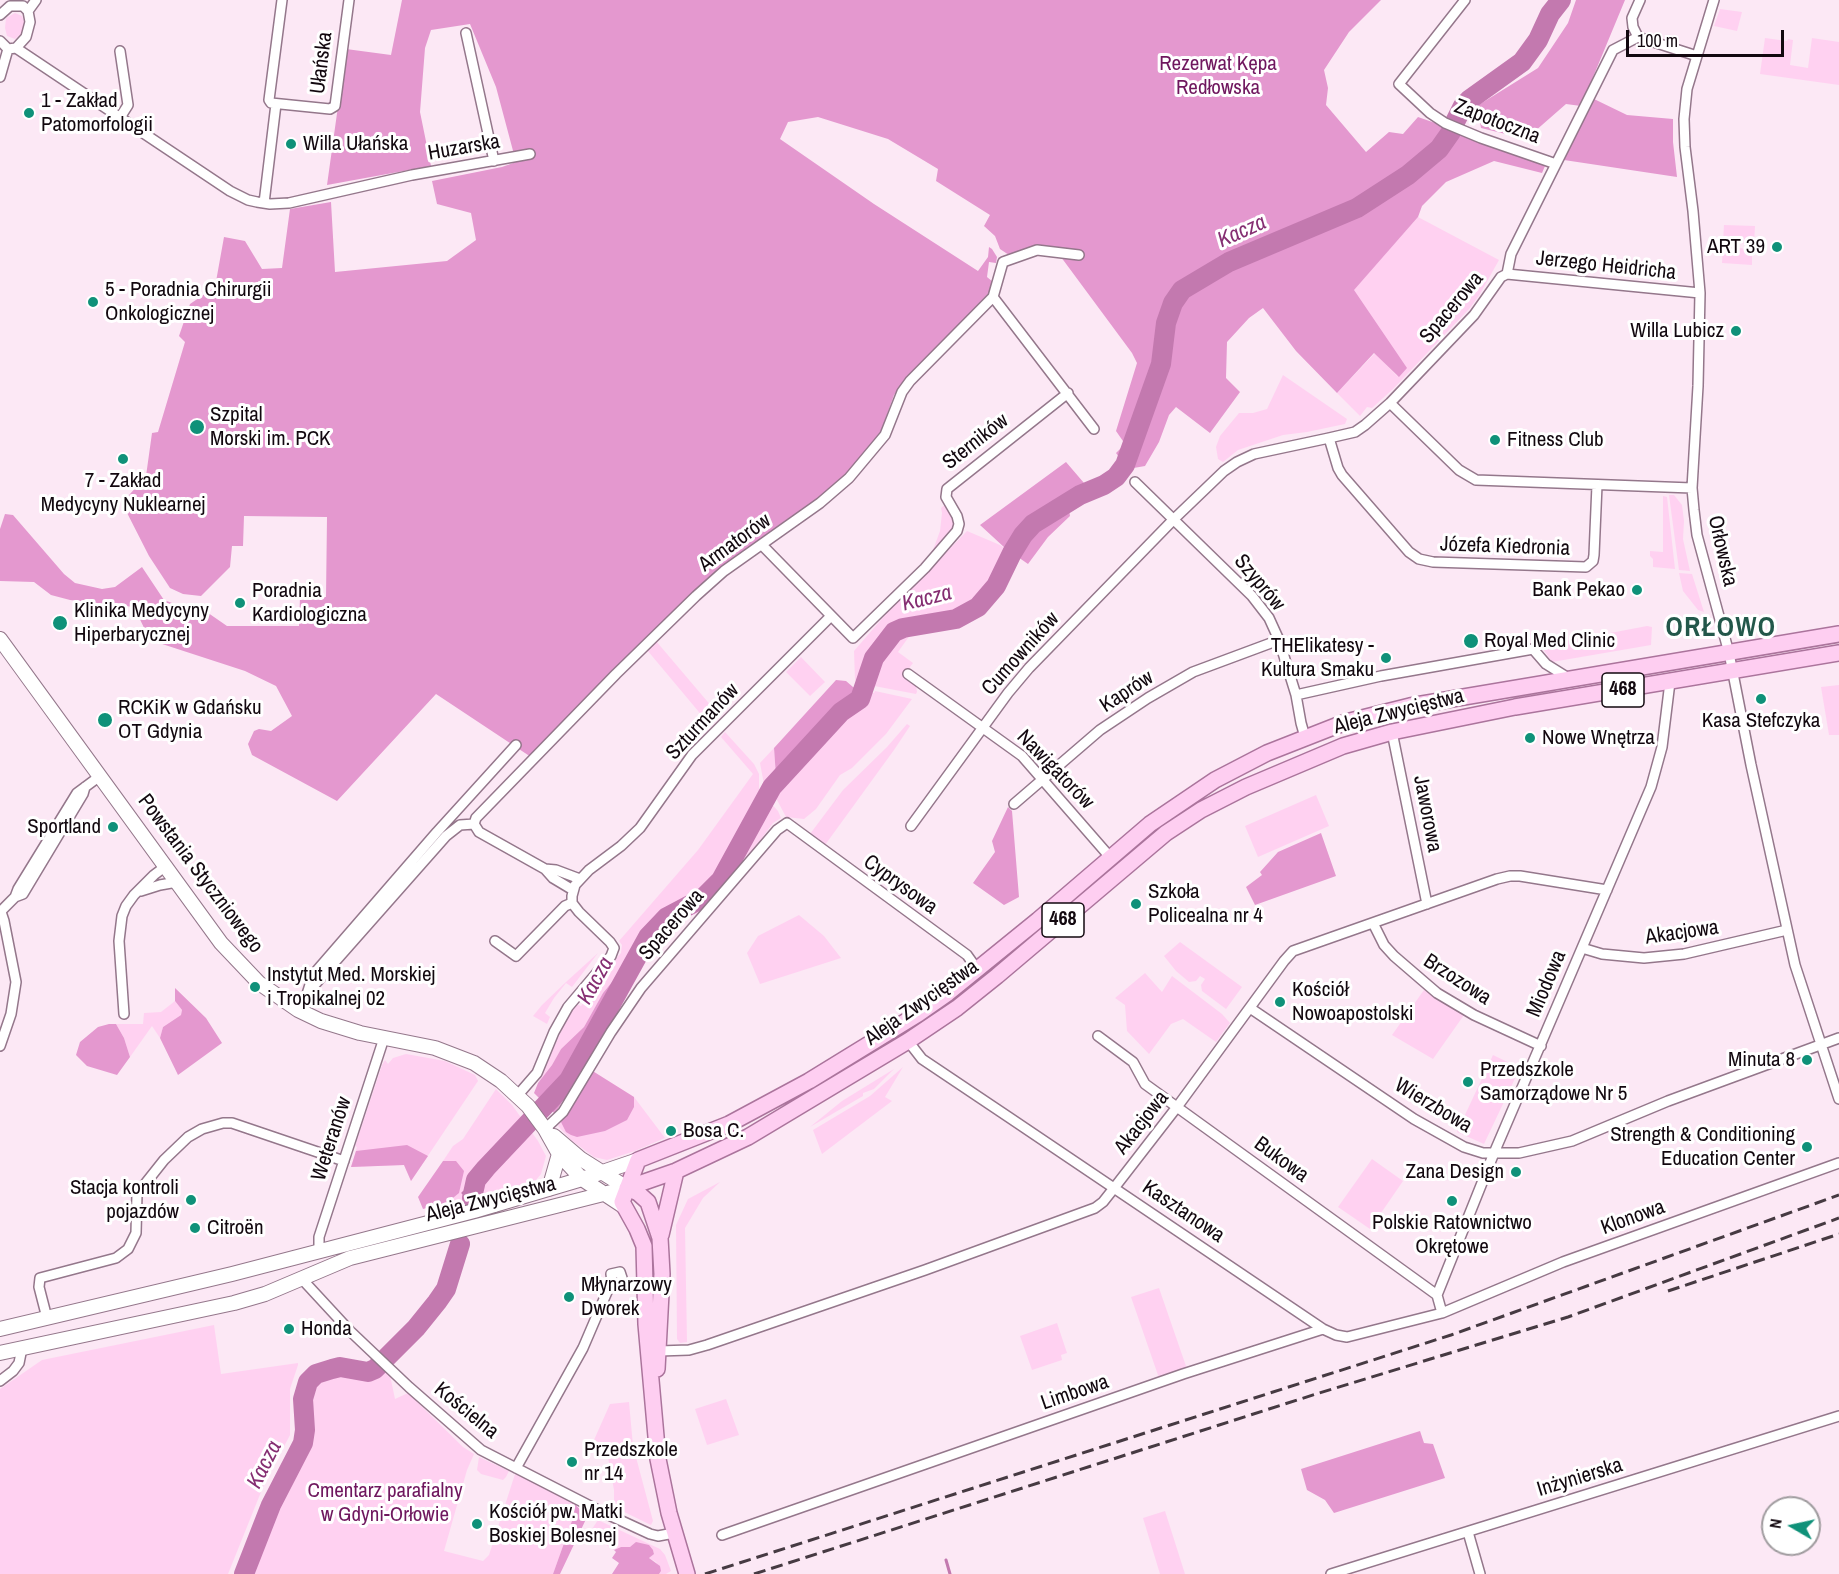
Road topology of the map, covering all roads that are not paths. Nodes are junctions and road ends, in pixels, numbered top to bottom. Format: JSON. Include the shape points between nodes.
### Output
{"nodes":[{"id":1,"x":36,"y":0,"type":"edge"},
{"id":2,"x":282,"y":0,"type":"edge"},
{"id":3,"x":349,"y":0,"type":"edge"},
{"id":4,"x":1465,"y":0,"type":"edge"},
{"id":5,"x":1640,"y":0,"type":"edge"},
{"id":6,"x":1714,"y":0,"type":"edge"},
{"id":7,"x":28,"y":11,"type":"junction"},
{"id":8,"x":0,"y":15,"type":"edge"},
{"id":9,"x":466,"y":33,"type":"dead end"},
{"id":10,"x":1638,"y":37,"type":"junction"},
{"id":11,"x":0,"y":41,"type":"edge"},
{"id":12,"x":12,"y":48,"type":"junction"},
{"id":13,"x":120,"y":51,"type":"dead end"},
{"id":14,"x":1697,"y":56,"type":"junction"},
{"id":15,"x":0,"y":77,"type":"edge"},
{"id":16,"x":276,"y":104,"type":"junction"},
{"id":17,"x":121,"y":116,"type":"junction"},
{"id":18,"x":530,"y":154,"type":"dead end"},
{"id":19,"x":494,"y":161,"type":"junction"},
{"id":20,"x":1556,"y":164,"type":"junction"},
{"id":21,"x":264,"y":203,"type":"junction"},
{"id":22,"x":1079,"y":255,"type":"dead end"},
{"id":23,"x":1507,"y":274,"type":"junction"},
{"id":24,"x":1700,"y":293,"type":"junction"},
{"id":25,"x":993,"y":297,"type":"junction"},
{"id":26,"x":1068,"y":393,"type":"junction"},
{"id":27,"x":1390,"y":403,"type":"junction"},
{"id":28,"x":1094,"y":429,"type":"dead end"},
{"id":29,"x":1329,"y":438,"type":"junction"},
{"id":30,"x":1135,"y":482,"type":"dead end"},
{"id":31,"x":1597,"y":485,"type":"junction"},
{"id":32,"x":1692,"y":488,"type":"junction"},
{"id":33,"x":1174,"y":519,"type":"junction"},
{"id":34,"x":762,"y":545,"type":"junction"},
{"id":35,"x":831,"y":616,"type":"junction"},
{"id":36,"x":1839,"y":634,"type":"edge"},
{"id":37,"x":0,"y":639,"type":"edge"},
{"id":38,"x":1279,"y":640,"type":"junction"},
{"id":39,"x":1729,"y":653,"type":"junction"},
{"id":40,"x":1839,"y":653,"type":"edge"},
{"id":41,"x":1732,"y":672,"type":"junction"},
{"id":42,"x":908,"y":674,"type":"dead end"},
{"id":43,"x":1570,"y":678,"type":"junction"},
{"id":44,"x":1670,"y":682,"type":"junction"},
{"id":45,"x":1296,"y":694,"type":"junction"},
{"id":46,"x":983,"y":727,"type":"junction"},
{"id":47,"x":1392,"y":732,"type":"junction"},
{"id":48,"x":1305,"y":737,"type":"junction"},
{"id":49,"x":516,"y":746,"type":"dead end"},
{"id":50,"x":100,"y":776,"type":"junction"},
{"id":51,"x":1043,"y":779,"type":"junction"},
{"id":52,"x":469,"y":799,"type":"junction"},
{"id":53,"x":1014,"y":804,"type":"dead end"},
{"id":54,"x":483,"y":811,"type":"junction"},
{"id":55,"x":474,"y":824,"type":"junction"},
{"id":56,"x":911,"y":826,"type":"dead end"},
{"id":57,"x":799,"y":832,"type":"joint"},
{"id":58,"x":1110,"y":857,"type":"junction"},
{"id":59,"x":166,"y":866,"type":"junction"},
{"id":60,"x":545,"y":869,"type":"junction"},
{"id":61,"x":580,"y":879,"type":"junction"},
{"id":62,"x":177,"y":882,"type":"junction"},
{"id":63,"x":573,"y":890,"type":"junction"},
{"id":64,"x":1607,"y":891,"type":"junction"},
{"id":65,"x":134,"y":895,"type":"junction"},
{"id":66,"x":572,"y":903,"type":"junction"},
{"id":67,"x":1426,"y":904,"type":"junction"},
{"id":68,"x":0,"y":912,"type":"edge"},
{"id":69,"x":1373,"y":923,"type":"junction"},
{"id":70,"x":1787,"y":930,"type":"junction"},
{"id":71,"x":495,"y":941,"type":"dead end"},
{"id":72,"x":1582,"y":948,"type":"junction"},
{"id":73,"x":977,"y":969,"type":"junction"},
{"id":74,"x":307,"y":994,"type":"junction"},
{"id":75,"x":1250,"y":1008,"type":"junction"},
{"id":76,"x":298,"y":1010,"type":"junction"},
{"id":77,"x":124,"y":1014,"type":"dead end"},
{"id":78,"x":1098,"y":1036,"type":"dead end"},
{"id":79,"x":384,"y":1038,"type":"junction"},
{"id":80,"x":1839,"y":1038,"type":"edge"},
{"id":81,"x":908,"y":1041,"type":"junction"},
{"id":82,"x":1820,"y":1044,"type":"junction"},
{"id":83,"x":0,"y":1046,"type":"edge"},
{"id":84,"x":1541,"y":1046,"type":"junction"},
{"id":85,"x":518,"y":1096,"type":"junction"},
{"id":86,"x":1839,"y":1099,"type":"edge"},
{"id":87,"x":1177,"y":1107,"type":"junction"},
{"id":88,"x":544,"y":1128,"type":"junction"},
{"id":89,"x":1494,"y":1153,"type":"junction"},
{"id":90,"x":559,"y":1154,"type":"junction"},
{"id":91,"x":638,"y":1160,"type":"junction"},
{"id":92,"x":344,"y":1161,"type":"junction"},
{"id":93,"x":1839,"y":1163,"type":"edge"},
{"id":94,"x":676,"y":1171,"type":"junction"},
{"id":95,"x":601,"y":1173,"type":"junction"},
{"id":96,"x":582,"y":1179,"type":"junction"},
{"id":97,"x":627,"y":1188,"type":"junction"},
{"id":98,"x":1115,"y":1188,"type":"junction"},
{"id":99,"x":549,"y":1189,"type":"junction"},
{"id":100,"x":604,"y":1194,"type":"junction"},
{"id":101,"x":623,"y":1206,"type":"junction"},
{"id":102,"x":660,"y":1238,"type":"junction"},
{"id":103,"x":319,"y":1251,"type":"junction"},
{"id":104,"x":301,"y":1278,"type":"junction"},
{"id":105,"x":612,"y":1282,"type":"dead end"},
{"id":106,"x":1437,"y":1295,"type":"junction"},
{"id":107,"x":1442,"y":1313,"type":"junction"},
{"id":108,"x":47,"y":1318,"type":"junction"},
{"id":109,"x":0,"y":1329,"type":"edge"},
{"id":110,"x":1323,"y":1329,"type":"junction"},
{"id":111,"x":52,"y":1342,"type":"junction"},
{"id":112,"x":22,"y":1348,"type":"junction"},
{"id":113,"x":659,"y":1351,"type":"junction"},
{"id":114,"x":0,"y":1353,"type":"edge"},
{"id":115,"x":0,"y":1381,"type":"edge"},
{"id":116,"x":654,"y":1400,"type":"junction"},
{"id":117,"x":1839,"y":1416,"type":"edge"},
{"id":118,"x":516,"y":1468,"type":"junction"},
{"id":119,"x":1468,"y":1532,"type":"junction"},
{"id":120,"x":674,"y":1533,"type":"junction"},
{"id":121,"x":722,"y":1535,"type":"dead end"},
{"id":122,"x":1347,"y":1572,"type":"edge"},
{"id":123,"x":687,"y":1574,"type":"edge"},
{"id":124,"x":1331,"y":1574,"type":"edge"},
{"id":125,"x":1480,"y":1574,"type":"edge"}],
"edges":[{"from":1,"to":7,"type":"street"},
{"from":2,"to":16,"type":"street","via":[[269,100]]},
{"from":3,"to":16,"type":"street","name":"Ułańska","via":[[335,106],[330,109]]},
{"from":4,"to":20,"type":"street","name":"Zapotoczna","via":[[1399,84],[1445,123]]},
{"from":5,"to":10,"type":"street","via":[[1632,18]]},
{"from":6,"to":14,"type":"street","name":"Orłowska"},
{"from":7,"to":8,"type":"street","via":[[22,6],[10,6]]},
{"from":7,"to":12,"type":"street","via":[[28,33],[23,42]]},
{"from":9,"to":19,"type":"street"},
{"from":10,"to":14,"type":"street"},
{"from":10,"to":20,"type":"street","name":"Spacerowa","via":[[1609,56]]},
{"from":11,"to":12,"type":"street","name":"Huzarska"},
{"from":12,"to":15,"type":"street"},
{"from":12,"to":17,"type":"street","name":"Huzarska"},
{"from":13,"to":17,"type":"street","via":[[128,105]]},
{"from":14,"to":24,"type":"street","name":"Orłowska","via":[[1684,119]]},
{"from":16,"to":21,"type":"street"},
{"from":17,"to":21,"type":"street","name":"Huzarska","via":[[230,191]]},
{"from":18,"to":19,"type":"street","name":"Huzarska"},
{"from":19,"to":21,"type":"street","name":"Huzarska","via":[[289,202]]},
{"from":20,"to":23,"type":"street","name":"Spacerowa","via":[[1511,254]]},
{"from":22,"to":25,"type":"street","via":[[1037,250],[1003,262]]},
{"from":23,"to":24,"type":"street","name":"Jerzego Heidricha"},
{"from":23,"to":27,"type":"street","name":"Spacerowa","via":[[1474,315]]},
{"from":24,"to":32,"type":"street","name":"Orłowska"},
{"from":25,"to":26,"type":"street"},
{"from":25,"to":34,"type":"street","name":"Armatorów","via":[[906,386],[885,435],[849,478]]},
{"from":26,"to":28,"type":"street"},
{"from":26,"to":35,"type":"street","name":"Sterników","via":[[947,489],[946,497],[959,524],[957,531],[853,638]]},
{"from":27,"to":29,"type":"street","name":"Spacerowa","via":[[1360,429]]},
{"from":27,"to":31,"type":"street","via":[[1459,470],[1476,480]]},
{"from":29,"to":31,"type":"street","name":"Józefa Kiedronia","via":[[1342,475],[1409,552],[1424,561],[1586,567],[1594,555]]},
{"from":29,"to":33,"type":"street","name":"Spacerowa","via":[[1254,454],[1237,462]]},
{"from":30,"to":33,"type":"street","name":"Szyprów"},
{"from":31,"to":32,"type":"street"},
{"from":32,"to":39,"type":"street","name":"Orłowska","via":[[1697,536]]},
{"from":33,"to":38,"type":"street","name":"Szyprów","via":[[1252,596]]},
{"from":33,"to":46,"type":"street","name":"Cumowników","via":[[1029,668]]},
{"from":34,"to":35,"type":"street"},
{"from":34,"to":54,"type":"street","name":"Armatorów","via":[[696,596]]},
{"from":35,"to":61,"type":"street","name":"Szturmanów","via":[[692,754],[640,828]]},
{"from":36,"to":39,"type":"main road","name":"Aleja Zwycięstwa","number":"468"},
{"from":37,"to":50,"type":"main road","name":"Powstania Styczniowego"},
{"from":38,"to":45,"type":"street","name":"Szyprów"},
{"from":38,"to":51,"type":"street","name":"Kaprów","via":[[1193,672],[1148,698],[1100,730]]},
{"from":39,"to":41,"type":"street","name":"Orłowska"},
{"from":39,"to":43,"type":"main road","name":"Aleja Zwycięstwa","number":"468"},
{"from":40,"to":41,"type":"main road","name":"Aleja Zwycięstwa","number":"468"},
{"from":41,"to":44,"type":"main road","name":"Aleja Zwycięstwa","number":"468"},
{"from":41,"to":70,"type":"street","name":"Orłowska"},
{"from":42,"to":46,"type":"street","name":"Nawigatorów"},
{"from":43,"to":45,"type":"street","via":[[1546,664],[1533,649]]},
{"from":43,"to":48,"type":"main road","name":"Aleja Zwycięstwa","number":"468","via":[[1401,708]]},
{"from":44,"to":47,"type":"main road","name":"Aleja Zwycięstwa","number":"468"},
{"from":44,"to":64,"type":"street","name":"Miodowa","via":[[1660,760]]},
{"from":45,"to":48,"type":"street","name":"Szyprów"},
{"from":46,"to":51,"type":"street","name":"Nawigatorów","via":[[1022,756]]},
{"from":46,"to":56,"type":"street","name":"Cumowników"},
{"from":47,"to":67,"type":"street","name":"Jaworowa"},
{"from":47,"to":81,"type":"main road","name":"Aleja Zwycięstwa","number":"468","via":[[1315,757],[1192,815],[957,1008]]},
{"from":48,"to":58,"type":"main road","name":"Aleja Zwycięstwa","number":"468","via":[[1195,792]]},
{"from":49,"to":52,"type":"street"},
{"from":50,"to":59,"type":"main road","name":"Powstania Styczniowego"},
{"from":50,"to":68,"type":"street","via":[[77,793],[15,897]]},
{"from":51,"to":53,"type":"street","name":"Kaprów"},
{"from":51,"to":58,"type":"street","name":"Nawigatorów"},
{"from":52,"to":54,"type":"street"},
{"from":52,"to":74,"type":"street","via":[[313,975]]},
{"from":54,"to":55,"type":"street","name":"Armatorów"},
{"from":55,"to":60,"type":"street","via":[[479,832]]},
{"from":55,"to":74,"type":"street","via":[[460,825],[446,836]]},
{"from":57,"to":73,"type":"street","name":"Cyprysowa","via":[[967,955]]},
{"from":57,"to":88,"type":"street","name":"Spacerowa","via":[[787,823],[777,830],[641,988],[563,1112]]},
{"from":58,"to":73,"type":"main road","name":"Aleja Zwycięstwa","number":"468"},
{"from":59,"to":62,"type":"main road","name":"Powstania Styczniowego"},
{"from":59,"to":65,"type":"street"},
{"from":60,"to":61,"type":"street"},
{"from":60,"to":63,"type":"street"},
{"from":61,"to":63,"type":"street","name":"Szturmanów"},
{"from":62,"to":65,"type":"street"},
{"from":62,"to":76,"type":"main road","name":"Powstania Styczniowego","via":[[242,967]]},
{"from":63,"to":66,"type":"street","name":"Szturmanów"},
{"from":64,"to":67,"type":"street","name":"Akacjowa","via":[[1510,876]]},
{"from":64,"to":72,"type":"street","name":"Miodowa"},
{"from":65,"to":77,"type":"street","via":[[119,928]]},
{"from":66,"to":71,"type":"street","via":[[516,956]]},
{"from":66,"to":85,"type":"street","via":[[614,948],[568,1007],[537,1073]]},
{"from":67,"to":69,"type":"street","name":"Akacjowa"},
{"from":68,"to":83,"type":"street","via":[[16,982]]},
{"from":69,"to":75,"type":"street","name":"Akacjowa","via":[[1293,951]]},
{"from":69,"to":84,"type":"street","name":"Brzozowa","via":[[1394,956],[1437,993]]},
{"from":70,"to":72,"type":"street","name":"Akacjowa","via":[[1684,954],[1644,958]]},
{"from":70,"to":82,"type":"street","name":"Orłowska"},
{"from":72,"to":84,"type":"street","name":"Miodowa"},
{"from":73,"to":91,"type":"main road","name":"Aleja Zwycięstwa","number":"468","via":[[918,1014],[809,1081],[729,1124]]},
{"from":74,"to":76,"type":"street"},
{"from":75,"to":87,"type":"street","name":"Akacjowa"},
{"from":75,"to":89,"type":"street","name":"Wierzbowa","via":[[1435,1132],[1474,1151]]},
{"from":76,"to":79,"type":"main road","name":"Powstania Styczniowego","via":[[340,1027]]},
{"from":78,"to":87,"type":"street","name":"Bukowa","via":[[1133,1062],[1145,1084]]},
{"from":79,"to":85,"type":"main road","name":"Powstania Styczniowego","via":[[435,1048],[474,1063]]},
{"from":79,"to":92,"type":"street","name":"Weteranów"},
{"from":80,"to":82,"type":"street","name":"Wierzbowa"},
{"from":81,"to":94,"type":"main road","name":"Aleja Zwycięstwa","number":"468","via":[[773,1123]]},
{"from":81,"to":98,"type":"street","name":"Kasztanowa","via":[[922,1059]]},
{"from":82,"to":86,"type":"street","name":"Orłowska"},
{"from":82,"to":89,"type":"street","name":"Wierzbowa","via":[[1572,1141],[1519,1153]]},
{"from":84,"to":89,"type":"street","name":"Miodowa"},
{"from":85,"to":88,"type":"main road","name":"Powstania Styczniowego"},
{"from":87,"to":98,"type":"street","name":"Akacjowa"},
{"from":87,"to":106,"type":"street","name":"Bukowa"},
{"from":88,"to":90,"type":"main road","name":"Powstania Styczniowego"},
{"from":88,"to":95,"type":"main road","name":"Powstania Styczniowego"},
{"from":89,"to":106,"type":"street","name":"Miodowa"},
{"from":90,"to":96,"type":"main road","name":"Powstania Styczniowego"},
{"from":90,"to":99,"type":"main road"},
{"from":91,"to":95,"type":"main road","name":"Aleja Zwycięstwa","number":"468"},
{"from":91,"to":97,"type":"main road"},
{"from":92,"to":103,"type":"street","name":"Weteranów","via":[[319,1237]]},
{"from":92,"to":108,"type":"street","via":[[232,1124],[211,1125],[188,1137],[137,1194],[136,1233],[128,1249],[116,1258],[40,1278]]},
{"from":93,"to":107,"type":"street","name":"Klonowa","via":[[1563,1262]]},
{"from":94,"to":97,"type":"main road","name":"Aleja Zwycięstwa","number":"468"},
{"from":94,"to":102,"type":"main road"},
{"from":95,"to":96,"type":"main road","name":"Aleja Zwycięstwa","number":"468"},
{"from":95,"to":97,"type":"main road","name":"Powstania Styczniowego"},
{"from":95,"to":100,"type":"main road"},
{"from":96,"to":99,"type":"main road","name":"Aleja Zwycięstwa","number":"468"},
{"from":96,"to":100,"type":"main road","name":"Powstania Styczniowego"},
{"from":97,"to":100,"type":"main road","name":"Aleja Zwycięstwa","number":"468"},
{"from":97,"to":101,"type":"main road"},
{"from":97,"to":102,"type":"main road","via":[[648,1202]]},
{"from":98,"to":110,"type":"street","name":"Kasztanowa"},
{"from":98,"to":113,"type":"street","name":"Akacjowa","via":[[1095,1208],[1056,1223],[707,1345]]},
{"from":99,"to":103,"type":"main road","name":"Aleja Zwycięstwa","number":"468"},
{"from":100,"to":101,"type":"main road","name":"Powstania Styczniowego"},
{"from":100,"to":104,"type":"main road","name":"Aleja Zwycięstwa","number":"468","via":[[350,1258]]},
{"from":101,"to":116,"type":"main road","via":[[644,1246],[646,1324]]},
{"from":102,"to":113,"type":"main road"},
{"from":103,"to":108,"type":"main road","name":"Aleja Zwycięstwa","number":"468"},
{"from":104,"to":111,"type":"main road","name":"Aleja Zwycięstwa","number":"468","via":[[234,1303]]},
{"from":104,"to":118,"type":"street","name":"Kościelna","via":[[338,1319],[468,1441]]},
{"from":105,"to":118,"type":"street","via":[[583,1347]]},
{"from":106,"to":107,"type":"street"},
{"from":107,"to":110,"type":"street","name":"Limbowa","via":[[1347,1336]]},
{"from":108,"to":109,"type":"main road","name":"Aleja Zwycięstwa","number":"468"},
{"from":108,"to":111,"type":"main road"},
{"from":110,"to":121,"type":"street","name":"Limbowa","via":[[1182,1374]]},
{"from":111,"to":112,"type":"main road","name":"Aleja Zwycięstwa","number":"468"},
{"from":112,"to":114,"type":"main road","name":"Aleja Zwycięstwa","number":"468"},
{"from":112,"to":115,"type":"street","via":[[19,1363]]},
{"from":113,"to":116,"type":"main road"},
{"from":116,"to":120,"type":"main road","via":[[659,1467]]},
{"from":117,"to":119,"type":"street","name":"Inżynierska"},
{"from":118,"to":120,"type":"street","name":"Kościelna","via":[[650,1534]]},
{"from":119,"to":122,"type":"street","name":"Inżynierska"},
{"from":119,"to":125,"type":"street"},
{"from":120,"to":123,"type":"main road"},
{"from":122,"to":124,"type":"street","name":"Inżynierska"}]}
